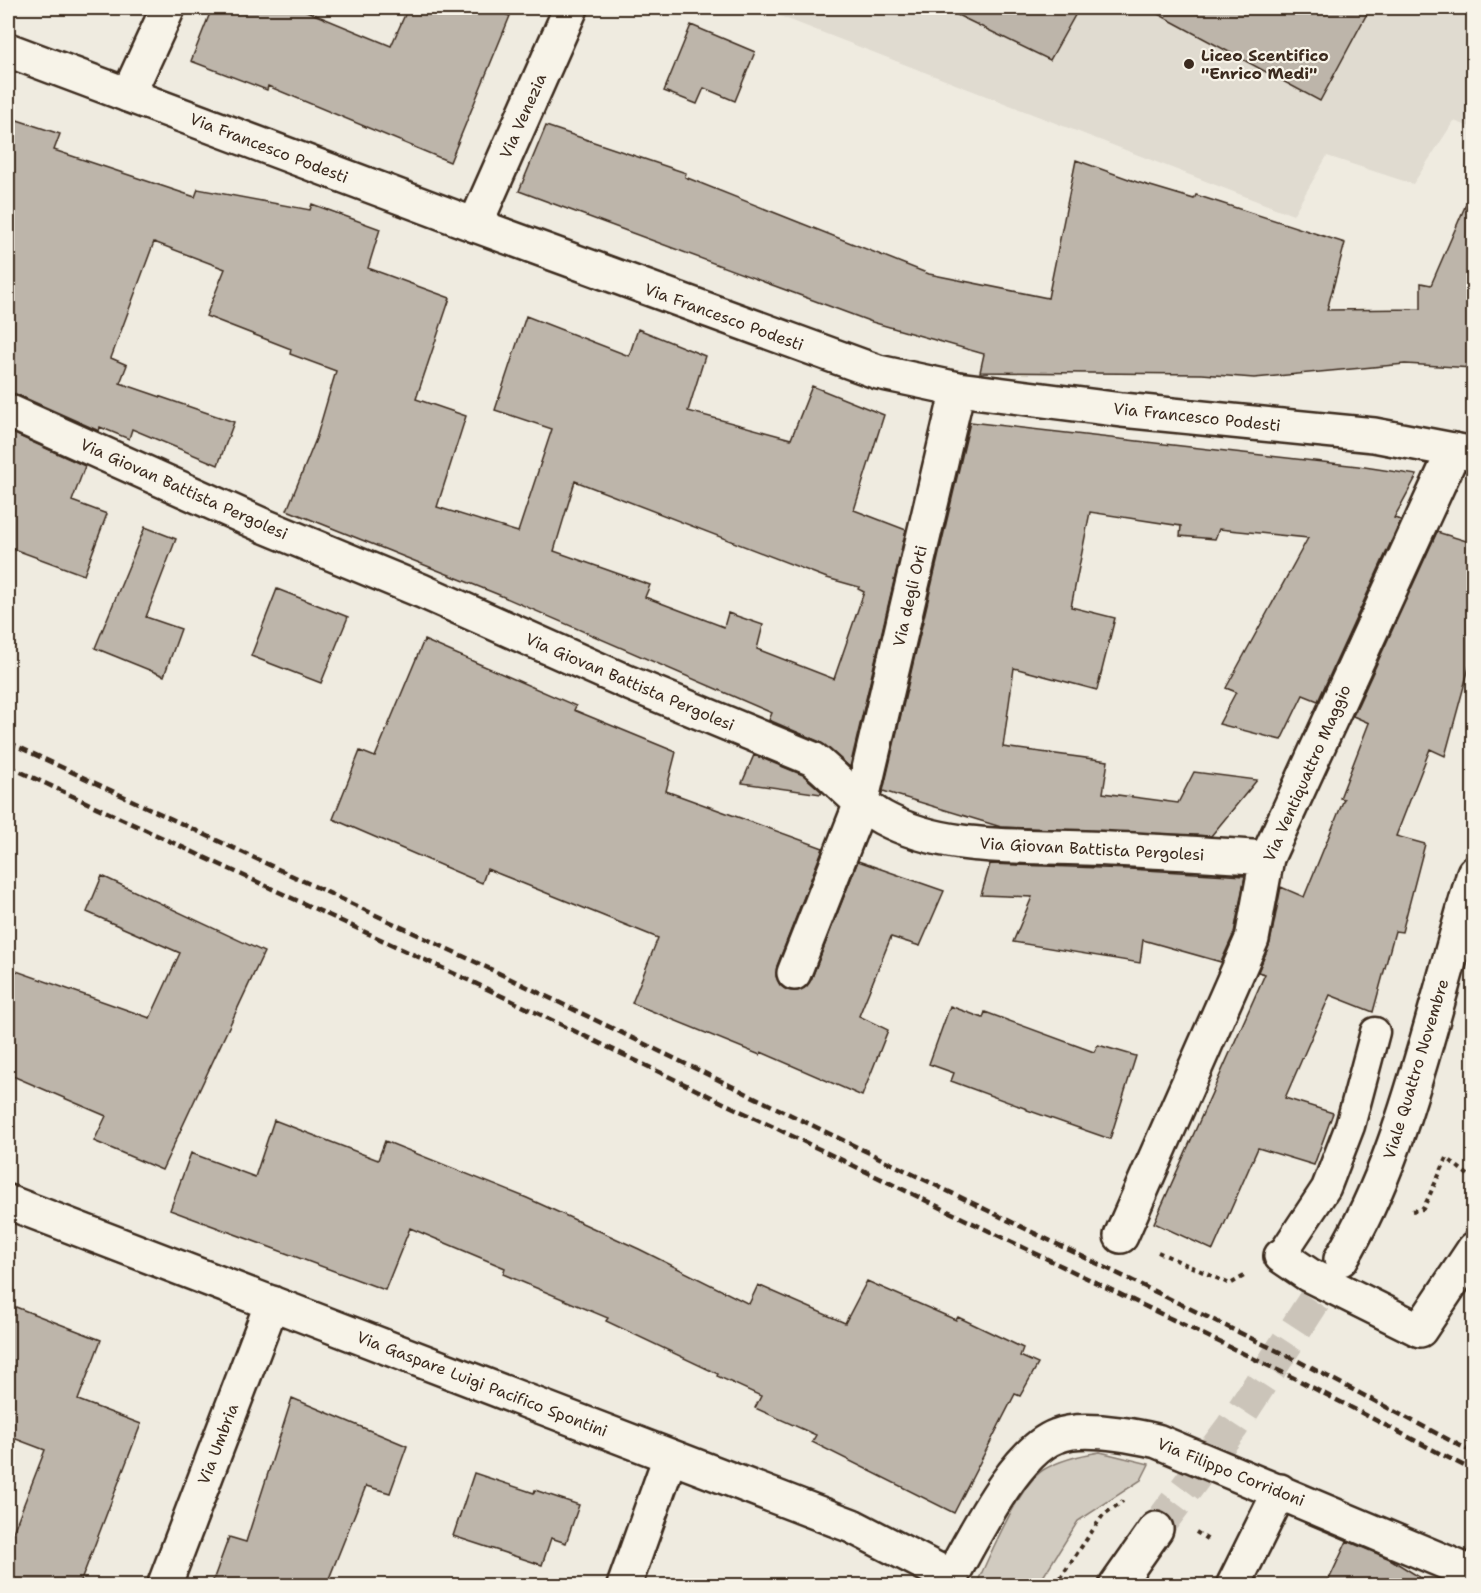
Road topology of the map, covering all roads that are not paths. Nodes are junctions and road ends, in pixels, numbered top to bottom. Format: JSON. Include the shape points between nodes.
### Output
{"nodes":[{"id":1,"x":168,"y":8,"type":"edge"},
{"id":2,"x":571,"y":8,"type":"edge"},
{"id":3,"x":8,"y":50,"type":"edge"},
{"id":4,"x":129,"y":95,"type":"junction"},
{"id":5,"x":475,"y":225,"type":"junction"},
{"id":6,"x":958,"y":389,"type":"junction"},
{"id":7,"x":8,"y":411,"type":"edge"},
{"id":8,"x":1464,"y":452,"type":"edge"},
{"id":9,"x":861,"y":803,"type":"junction"},
{"id":10,"x":1267,"y":858,"type":"junction"},
{"id":11,"x":1473,"y":873,"type":"edge"},
{"id":12,"x":794,"y":973,"type":"dead end"},
{"id":13,"x":1375,"y":1032,"type":"dead end"},
{"id":14,"x":8,"y":1202,"type":"edge"},
{"id":15,"x":1121,"y":1236,"type":"road end"},
{"id":16,"x":1473,"y":1249,"type":"edge"},
{"id":17,"x":1281,"y":1256,"type":"joint"},
{"id":18,"x":1341,"y":1259,"type":"tunnel mouth"},
{"id":19,"x":272,"y":1303,"type":"junction"},
{"id":20,"x":670,"y":1457,"type":"junction"},
{"id":21,"x":1280,"y":1491,"type":"junction"},
{"id":22,"x":1156,"y":1529,"type":"tunnel mouth"},
{"id":23,"x":1473,"y":1574,"type":"edge"},
{"id":24,"x":949,"y":1581,"type":"edge"},
{"id":25,"x":164,"y":1586,"type":"edge"},
{"id":26,"x":624,"y":1586,"type":"edge"},
{"id":27,"x":1116,"y":1586,"type":"edge"},
{"id":28,"x":1233,"y":1586,"type":"edge"}],
"edges":[{"from":1,"to":4,"type":"street"},
{"from":2,"to":5,"type":"street","name":"Via Venezia"},
{"from":3,"to":4,"type":"street","name":"Via Francesco Podesti"},
{"from":4,"to":5,"type":"street","name":"Via Francesco Podesti"},
{"from":5,"to":6,"type":"street","name":"Via Francesco Podesti","via":[[878,372]]},
{"from":6,"to":8,"type":"street","name":"Via Francesco Podesti","via":[[1374,435]]},
{"from":6,"to":9,"type":"street","name":"Via degli Orti"},
{"from":7,"to":9,"type":"street","name":"Via Giovan Battista Pergolesi","via":[[262,525],[813,759]]},
{"from":8,"to":10,"type":"street","name":"Via Ventiquattro Maggio"},
{"from":9,"to":10,"type":"street","name":"Via Giovan Battista Pergolesi","via":[[924,834],[977,843]]},
{"from":9,"to":12,"type":"street","name":"Via degli Orti"},
{"from":10,"to":15,"type":"street","name":"Via Ventiquattro Maggio","via":[[1252,939]]},
{"from":11,"to":18,"type":"street","name":"Viale Quattro Novembre","via":[[1406,1114],[1376,1194]]},
{"from":13,"to":17,"type":"lane","via":[[1350,1126],[1326,1188]]},
{"from":14,"to":19,"type":"street","name":"Via Gaspare Luigi Pacifico Spontini"},
{"from":16,"to":17,"type":"street","via":[[1420,1330],[1309,1275]]},
{"from":19,"to":20,"type":"street","name":"Via Gaspare Luigi Pacifico Spontini"},
{"from":19,"to":25,"type":"street","name":"Via Umbria"},
{"from":20,"to":24,"type":"street","name":"Via Gaspare Luigi Pacifico Spontini","via":[[852,1526]]},
{"from":20,"to":26,"type":"street"},
{"from":21,"to":23,"type":"street","name":"Via Filippo Corridoni"},
{"from":21,"to":24,"type":"street","name":"Via Filippo Corridoni","via":[[1157,1441],[1091,1432],[1059,1435],[1041,1443],[1008,1479]]},
{"from":21,"to":28,"type":"street"},
{"from":22,"to":27,"type":"street"}]}
